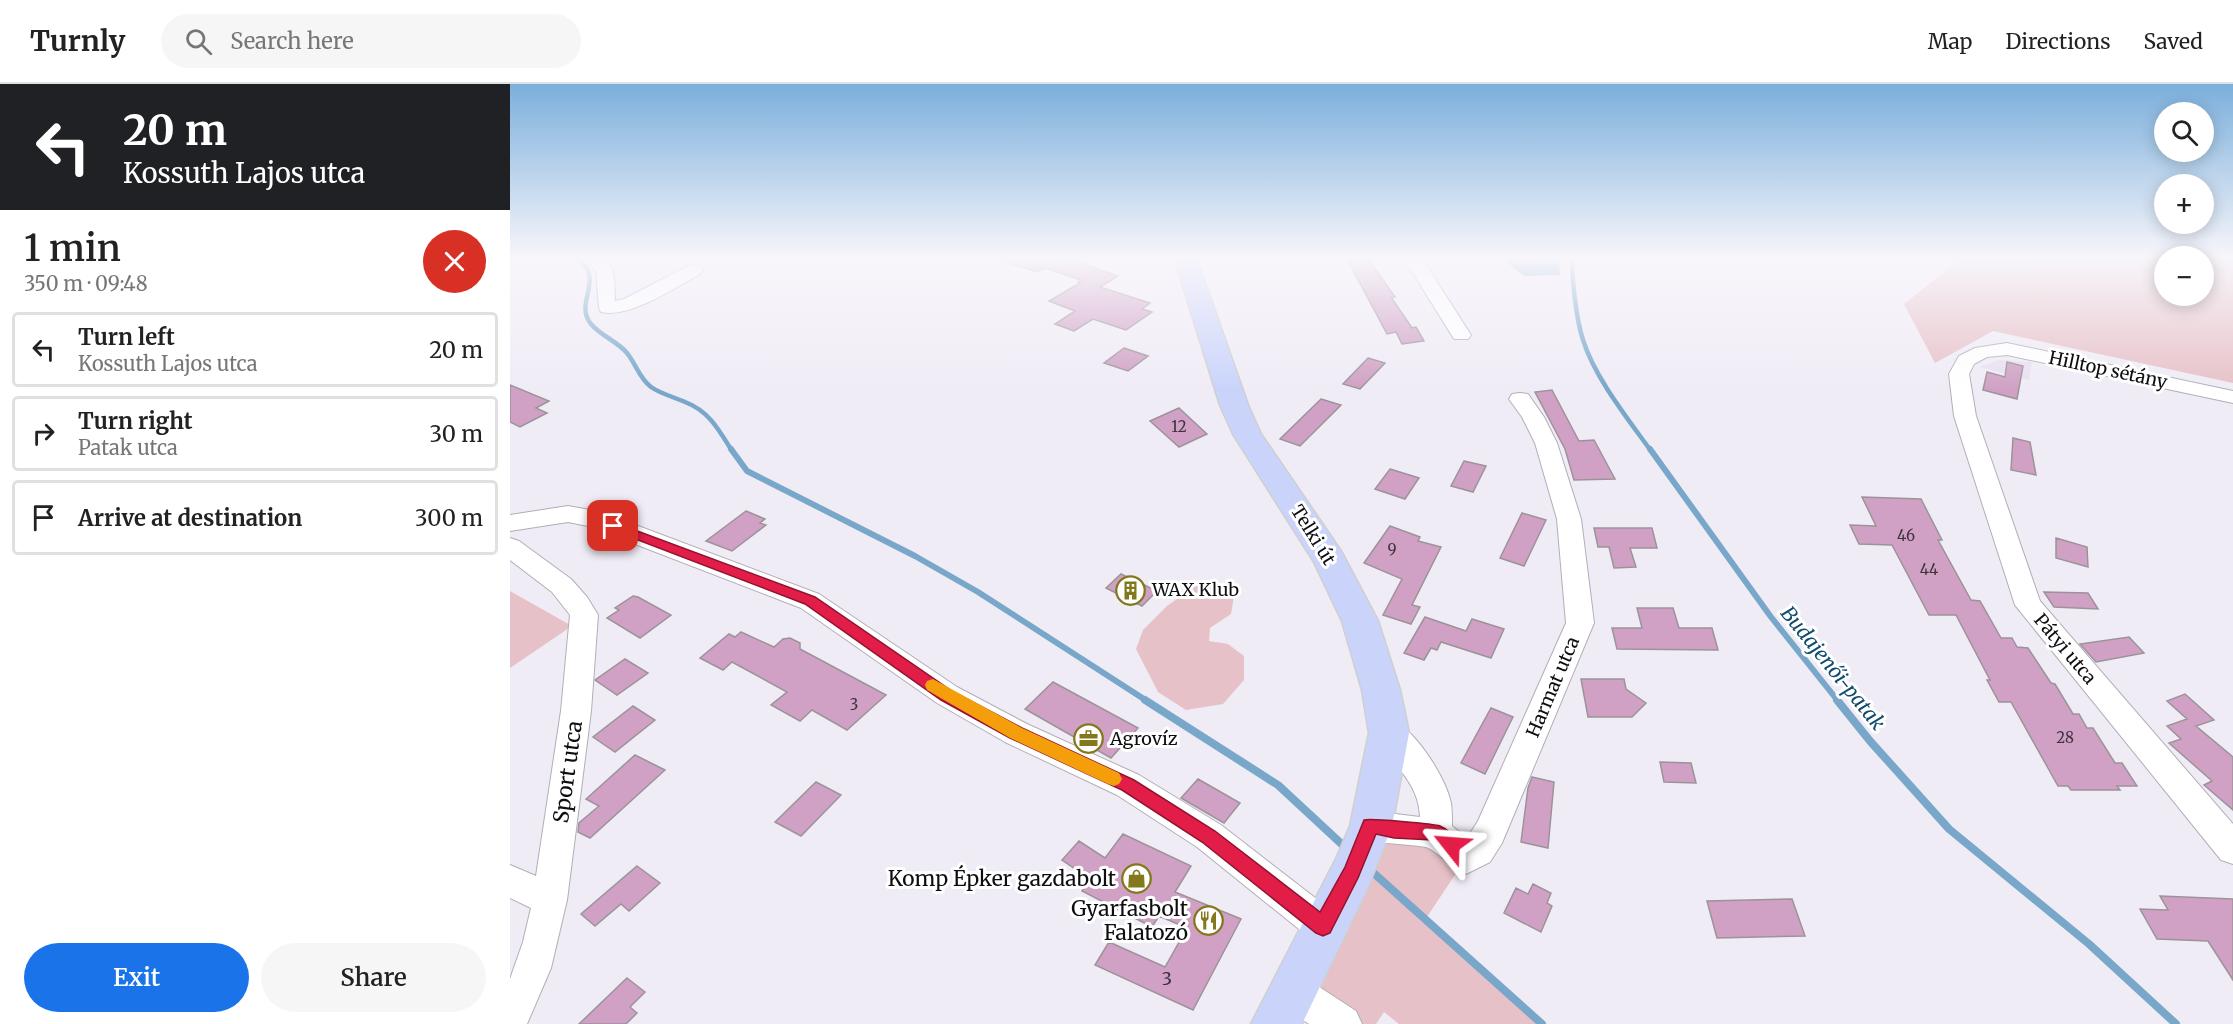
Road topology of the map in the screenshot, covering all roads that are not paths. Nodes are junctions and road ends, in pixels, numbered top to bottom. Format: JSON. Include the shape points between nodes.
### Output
{"nodes":[{"id":1,"x":606,"y":301,"type":"edge"},
{"id":2,"x":634,"y":301,"type":"edge"},
{"id":3,"x":1199,"y":301,"type":"edge"},
{"id":4,"x":1440,"y":301,"type":"edge"},
{"id":5,"x":1461,"y":335,"type":"dead end"},
{"id":6,"x":1982,"y":352,"type":"joint"},
{"id":7,"x":2233,"y":397,"type":"edge"},
{"id":8,"x":1520,"y":399,"type":"dead end"},
{"id":9,"x":510,"y":523,"type":"edge"},
{"id":10,"x":510,"y":547,"type":"edge"},
{"id":11,"x":1389,"y":733,"type":"junction"},
{"id":12,"x":1436,"y":832,"type":"junction"},
{"id":13,"x":1361,"y":848,"type":"junction"},
{"id":14,"x":2233,"y":849,"type":"edge"},
{"id":15,"x":510,"y":880,"type":"edge"},
{"id":16,"x":550,"y":900,"type":"junction"},
{"id":17,"x":1323,"y":926,"type":"junction"},
{"id":18,"x":1283,"y":1007,"type":"edge"},
{"id":19,"x":520,"y":1013,"type":"edge"},
{"id":20,"x":1343,"y":1024,"type":"edge"}],
"edges":[{"from":1,"to":2,"type":"street","via":[[608,308]]},
{"from":3,"to":11,"type":"main road","name":"Telki út","via":[[1247,434],[1329,559],[1360,621],[1381,690]]},
{"from":4,"to":5,"type":"street"},
{"from":6,"to":7,"type":"street","name":"Hilltop sétány","via":[[2007,349]]},
{"from":6,"to":14,"type":"street","name":"Pátyi utca","via":[[1965,360],[1959,374],[1965,416],[2028,605]]},
{"from":8,"to":12,"type":"street","name":"Harmat utca","via":[[1546,443],[1569,519],[1580,623],[1478,851],[1466,858]]},
{"from":9,"to":17,"type":"street","via":[[568,514],[592,518],[810,601],[947,695],[1016,733],[1128,785],[1199,830]]},
{"from":10,"to":16,"type":"street","name":"Sport utca","via":[[560,584],[584,615],[577,711]]},
{"from":11,"to":12,"type":"street","via":[[1404,747],[1427,785],[1435,802]]},
{"from":11,"to":13,"type":"main road","name":"Telki út"},
{"from":12,"to":13,"type":"street","via":[[1394,830]]},
{"from":13,"to":17,"type":"main road","name":"Telki út"},
{"from":15,"to":16,"type":"street"},
{"from":16,"to":19,"type":"street","name":"Sport utca"},
{"from":17,"to":18,"type":"main road","name":"Telki út"},
{"from":18,"to":20,"type":"street"}]}
